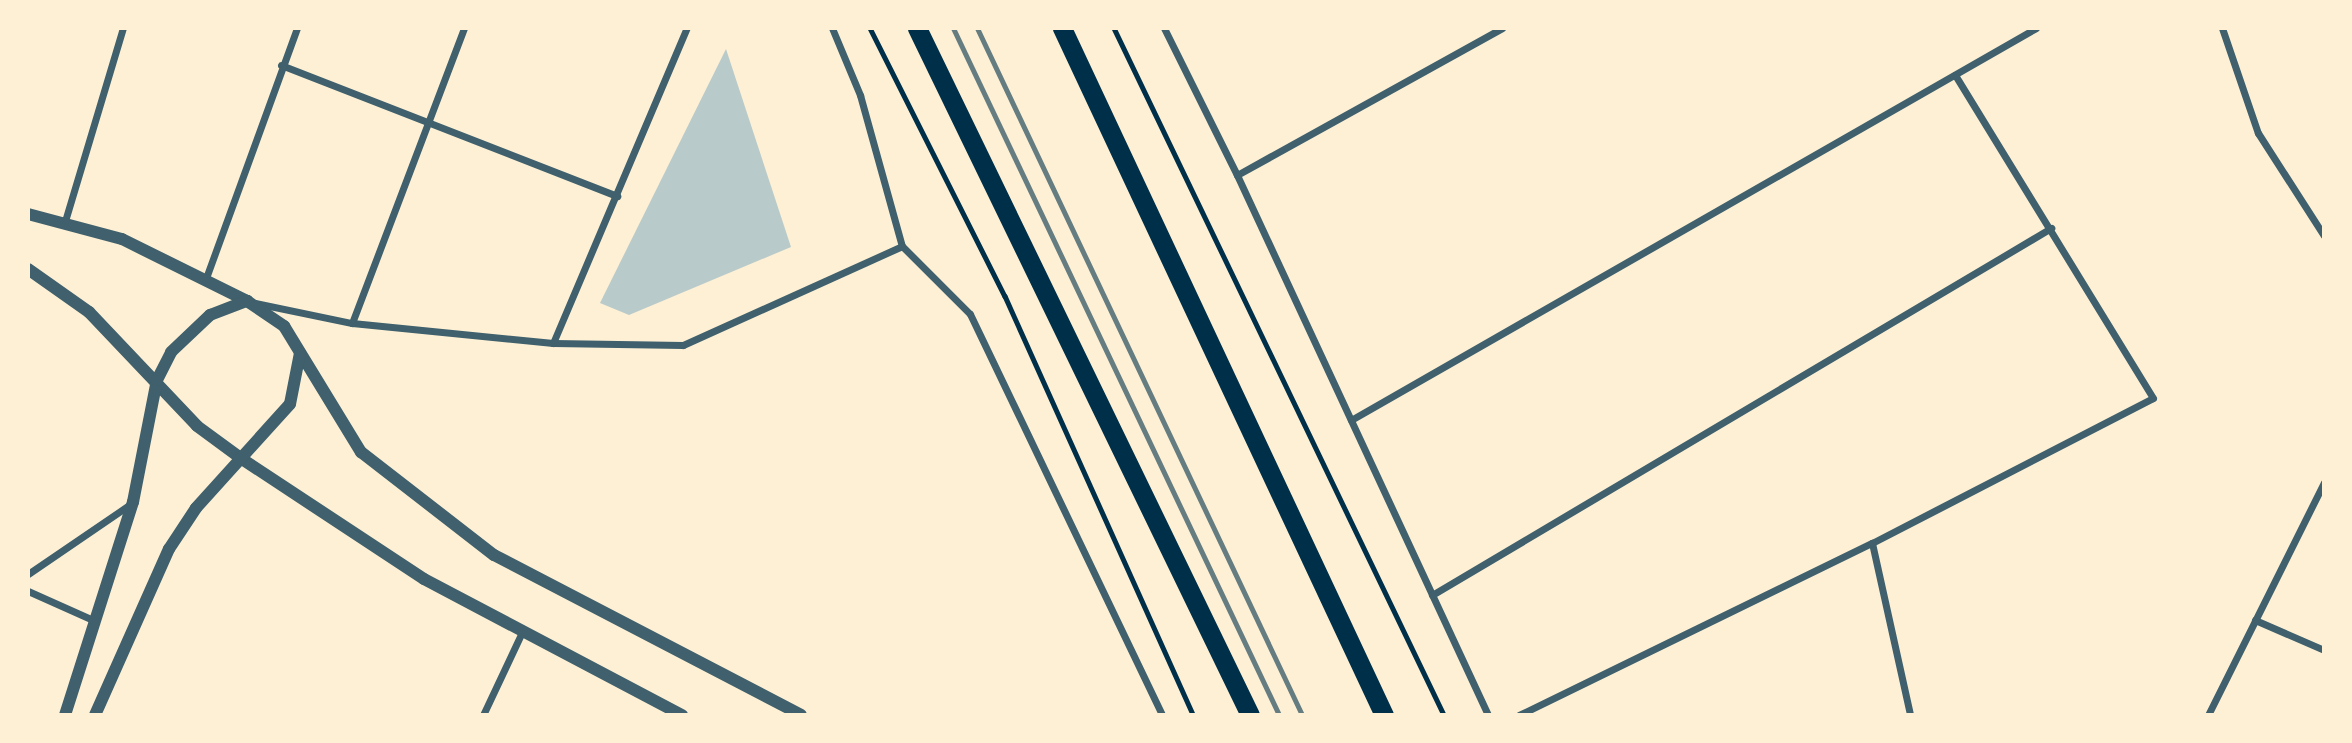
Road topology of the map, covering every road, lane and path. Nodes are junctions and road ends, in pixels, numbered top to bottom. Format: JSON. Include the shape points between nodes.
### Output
{"nodes":[{"id":1,"x":123,"y":28,"type":"edge"},
{"id":2,"x":297,"y":28,"type":"edge"},
{"id":3,"x":464,"y":28,"type":"edge"},
{"id":4,"x":687,"y":28,"type":"edge"},
{"id":5,"x":832,"y":28,"type":"edge"},
{"id":6,"x":870,"y":28,"type":"edge"},
{"id":7,"x":917,"y":28,"type":"edge"},
{"id":8,"x":1062,"y":28,"type":"edge"},
{"id":9,"x":1114,"y":28,"type":"edge"},
{"id":10,"x":1164,"y":28,"type":"edge"},
{"id":11,"x":1502,"y":28,"type":"edge"},
{"id":12,"x":2036,"y":28,"type":"edge"},
{"id":13,"x":2222,"y":28,"type":"edge"},
{"id":14,"x":281,"y":65,"type":"junction"},
{"id":15,"x":1955,"y":75,"type":"junction"},
{"id":16,"x":424,"y":123,"type":"junction"},
{"id":17,"x":1237,"y":175,"type":"junction"},
{"id":18,"x":617,"y":196,"type":"junction"},
{"id":19,"x":28,"y":214,"type":"edge"},
{"id":20,"x":65,"y":221,"type":"junction"},
{"id":21,"x":2051,"y":228,"type":"junction"},
{"id":22,"x":2324,"y":236,"type":"edge"},
{"id":23,"x":902,"y":246,"type":"junction"},
{"id":24,"x":28,"y":270,"type":"edge"},
{"id":25,"x":206,"y":278,"type":"junction"},
{"id":26,"x":247,"y":301,"type":"junction"},
{"id":27,"x":352,"y":323,"type":"junction"},
{"id":28,"x":553,"y":343,"type":"junction"},
{"id":29,"x":300,"y":353,"type":"junction"},
{"id":30,"x":157,"y":380,"type":"junction"},
{"id":31,"x":1351,"y":420,"type":"junction"},
{"id":32,"x":242,"y":459,"type":"junction"},
{"id":33,"x":2324,"y":482,"type":"edge"},
{"id":34,"x":132,"y":502,"type":"junction"},
{"id":35,"x":1872,"y":543,"type":"junction"},
{"id":36,"x":28,"y":573,"type":"edge"},
{"id":37,"x":28,"y":591,"type":"edge"},
{"id":38,"x":1432,"y":595,"type":"junction"},
{"id":39,"x":2255,"y":620,"type":"junction"},
{"id":40,"x":94,"y":621,"type":"junction"},
{"id":41,"x":522,"y":632,"type":"junction"},
{"id":42,"x":2324,"y":650,"type":"edge"},
{"id":43,"x":659,"y":710,"type":"edge"},
{"id":44,"x":65,"y":715,"type":"edge"},
{"id":45,"x":95,"y":715,"type":"edge"},
{"id":46,"x":483,"y":715,"type":"edge"},
{"id":47,"x":682,"y":715,"type":"edge"},
{"id":48,"x":801,"y":715,"type":"edge"},
{"id":49,"x":1162,"y":715,"type":"edge"},
{"id":50,"x":1193,"y":715,"type":"edge"},
{"id":51,"x":1250,"y":715,"type":"edge"},
{"id":52,"x":1384,"y":715,"type":"edge"},
{"id":53,"x":1444,"y":715,"type":"edge"},
{"id":54,"x":1488,"y":715,"type":"edge"},
{"id":55,"x":1519,"y":715,"type":"edge"},
{"id":56,"x":1910,"y":715,"type":"edge"},
{"id":57,"x":2208,"y":715,"type":"edge"}],
"edges":[{"from":1,"to":20,"type":"street"},
{"from":2,"to":14,"type":"street"},
{"from":3,"to":16,"type":"street"},
{"from":4,"to":18,"type":"street"},
{"from":5,"to":23,"type":"street","via":[[860,95]]},
{"from":6,"to":50,"type":"path","via":[[1005,296]]},
{"from":7,"to":51,"type":"highway"},
{"from":8,"to":52,"type":"highway"},
{"from":9,"to":53,"type":"path"},
{"from":10,"to":17,"type":"street"},
{"from":11,"to":17,"type":"street"},
{"from":12,"to":15,"type":"street"},
{"from":13,"to":22,"type":"street","via":[[2258,133]]},
{"from":14,"to":16,"type":"street"},
{"from":14,"to":25,"type":"street"},
{"from":15,"to":21,"type":"street"},
{"from":15,"to":31,"type":"street"},
{"from":16,"to":18,"type":"street"},
{"from":16,"to":27,"type":"street"},
{"from":17,"to":31,"type":"street"},
{"from":18,"to":28,"type":"street"},
{"from":19,"to":20,"type":"street"},
{"from":20,"to":25,"type":"street","via":[[122,239]]},
{"from":21,"to":35,"type":"street","via":[[2153,398]]},
{"from":21,"to":38,"type":"street"},
{"from":23,"to":28,"type":"street","via":[[683,345]]},
{"from":23,"to":49,"type":"street","via":[[970,314]]},
{"from":24,"to":30,"type":"street","via":[[89,312]]},
{"from":25,"to":26,"type":"street"},
{"from":26,"to":27,"type":"street"},
{"from":26,"to":29,"type":"street","via":[[284,326]]},
{"from":26,"to":30,"type":"street","via":[[210,315],[171,352]]},
{"from":27,"to":28,"type":"street"},
{"from":29,"to":32,"type":"street","via":[[290,404]]},
{"from":29,"to":48,"type":"street","via":[[361,452],[494,555]]},
{"from":30,"to":32,"type":"street","via":[[197,426]]},
{"from":30,"to":34,"type":"street"},
{"from":31,"to":38,"type":"street"},
{"from":32,"to":41,"type":"street","via":[[424,579]]},
{"from":32,"to":45,"type":"street","via":[[196,508],[169,549]]},
{"from":33,"to":39,"type":"street"},
{"from":34,"to":36,"type":"street"},
{"from":34,"to":40,"type":"street"},
{"from":35,"to":55,"type":"street"},
{"from":35,"to":56,"type":"street"},
{"from":37,"to":40,"type":"street"},
{"from":38,"to":54,"type":"street"},
{"from":39,"to":42,"type":"street"},
{"from":39,"to":57,"type":"street"},
{"from":40,"to":44,"type":"street"},
{"from":41,"to":43,"type":"street"},
{"from":41,"to":46,"type":"street"},
{"from":43,"to":47,"type":"street"}]}
